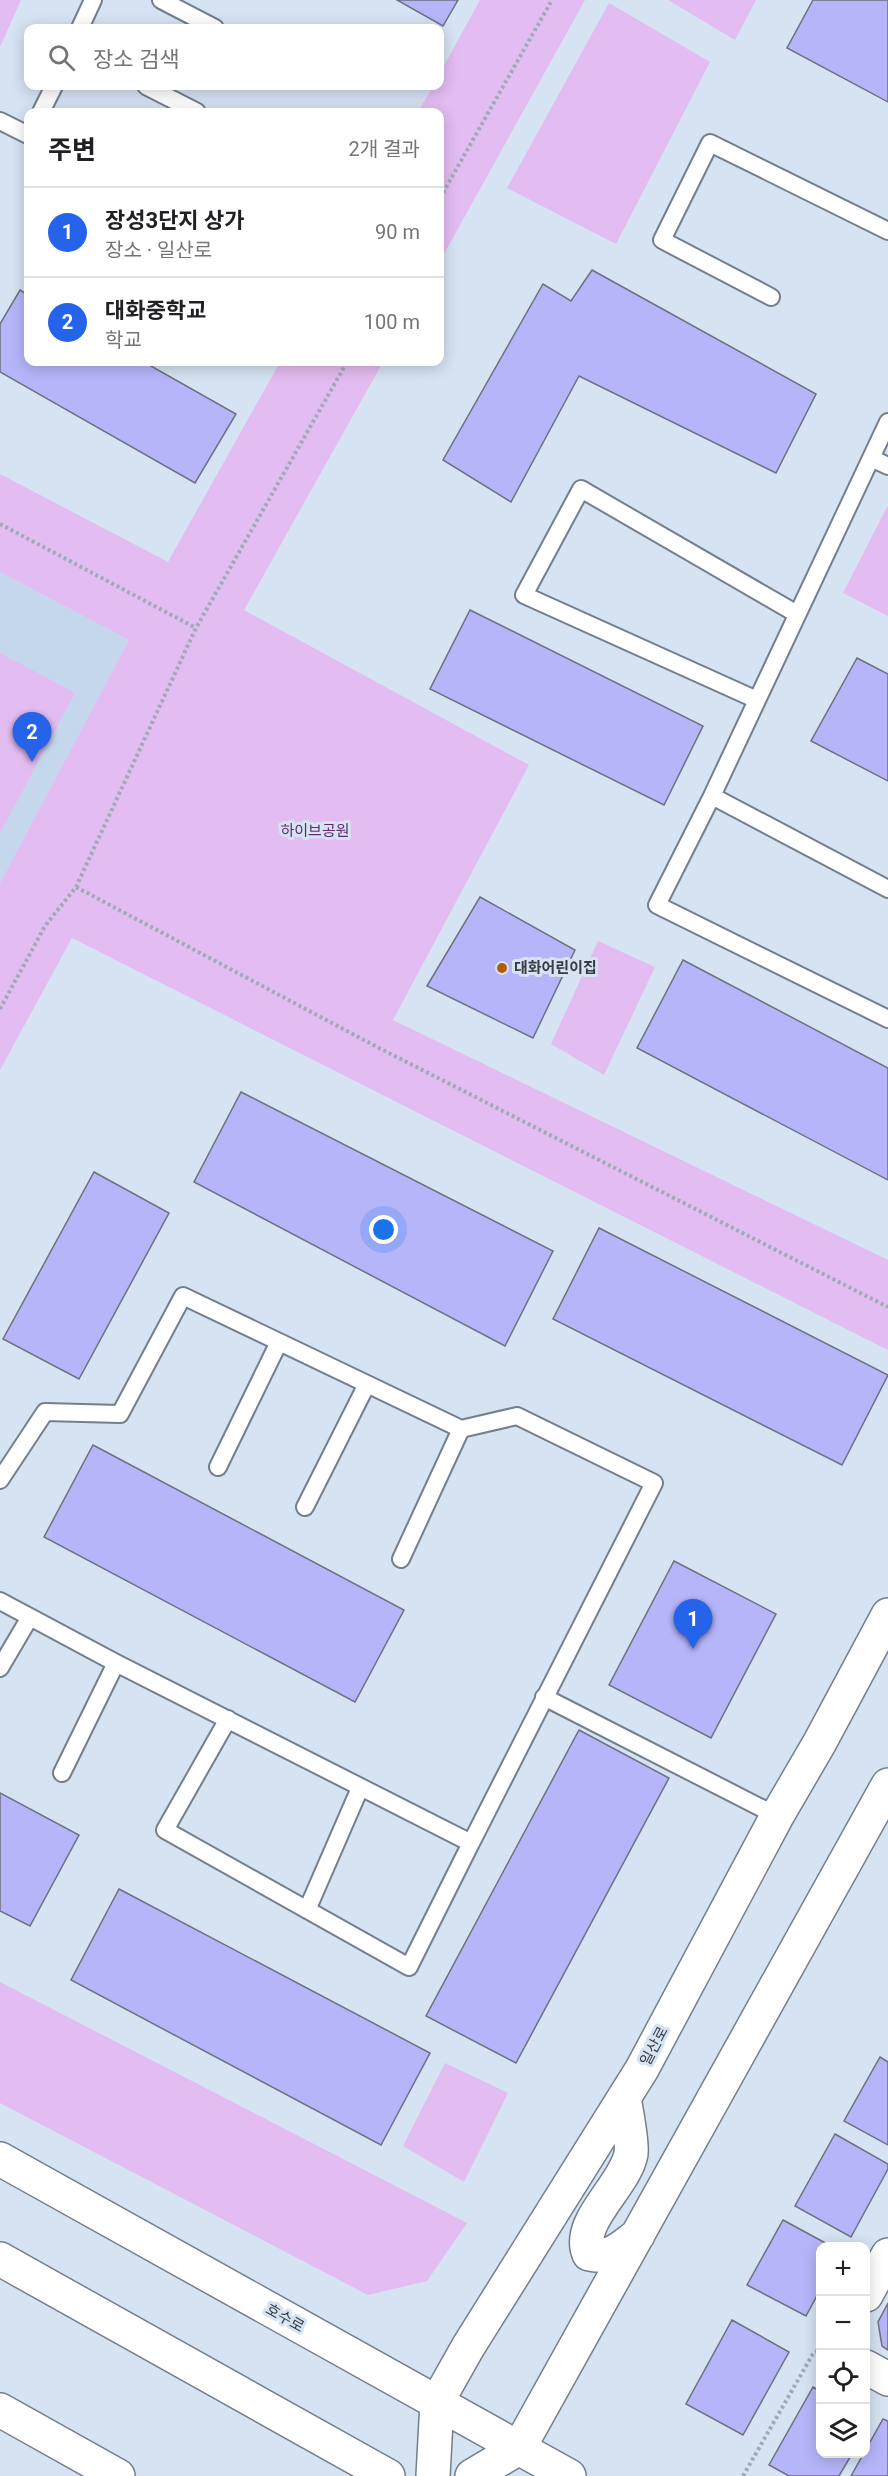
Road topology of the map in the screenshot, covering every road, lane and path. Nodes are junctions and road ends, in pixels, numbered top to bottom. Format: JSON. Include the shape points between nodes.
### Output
{"nodes":[{"id":1,"x":93,"y":0,"type":"edge"},
{"id":2,"x":161,"y":0,"type":"edge"},
{"id":3,"x":552,"y":0,"type":"edge"},
{"id":4,"x":82,"y":24,"type":"edge"},
{"id":5,"x":207,"y":24,"type":"edge"},
{"id":6,"x":52,"y":90,"type":"edge"},
{"id":7,"x":154,"y":90,"type":"edge"},
{"id":8,"x":43,"y":108,"type":"edge"},
{"id":9,"x":189,"y":108,"type":"edge"},
{"id":10,"x":0,"y":121,"type":"edge"},
{"id":11,"x":24,"y":133,"type":"edge"},
{"id":12,"x":444,"y":191,"type":"edge"},
{"id":13,"x":888,"y":231,"type":"edge"},
{"id":14,"x":771,"y":297,"type":"dead end"},
{"id":15,"x":345,"y":366,"type":"edge"},
{"id":16,"x":888,"y":422,"type":"edge"},
{"id":17,"x":871,"y":458,"type":"junction"},
{"id":18,"x":888,"y":466,"type":"edge"},
{"id":19,"x":0,"y":524,"type":"edge"},
{"id":20,"x":797,"y":614,"type":"junction"},
{"id":21,"x":196,"y":628,"type":"junction"},
{"id":22,"x":757,"y":700,"type":"junction"},
{"id":23,"x":712,"y":796,"type":"junction"},
{"id":24,"x":76,"y":887,"type":"junction"},
{"id":25,"x":888,"y":889,"type":"edge"},
{"id":26,"x":0,"y":1010,"type":"edge"},
{"id":27,"x":888,"y":1018,"type":"edge"},
{"id":28,"x":888,"y":1307,"type":"edge"},
{"id":29,"x":279,"y":1342,"type":"junction"},
{"id":30,"x":367,"y":1384,"type":"junction"},
{"id":31,"x":460,"y":1429,"type":"junction"},
{"id":32,"x":218,"y":1467,"type":"dead end"},
{"id":33,"x":0,"y":1480,"type":"edge"},
{"id":34,"x":305,"y":1507,"type":"dead end"},
{"id":35,"x":401,"y":1559,"type":"dead end"},
{"id":36,"x":0,"y":1601,"type":"edge"},
{"id":37,"x":888,"y":1615,"type":"edge"},
{"id":38,"x":30,"y":1617,"type":"junction"},
{"id":39,"x":116,"y":1663,"type":"junction"},
{"id":40,"x":0,"y":1668,"type":"edge"},
{"id":41,"x":544,"y":1697,"type":"junction"},
{"id":42,"x":228,"y":1719,"type":"junction"},
{"id":43,"x":62,"y":1773,"type":"dead end"},
{"id":44,"x":888,"y":1785,"type":"edge"},
{"id":45,"x":360,"y":1788,"type":"junction"},
{"id":46,"x":777,"y":1816,"type":"junction"},
{"id":47,"x":471,"y":1843,"type":"junction"},
{"id":48,"x":307,"y":1910,"type":"junction"},
{"id":49,"x":624,"y":2098,"type":"junction"},
{"id":50,"x":0,"y":2159,"type":"edge"},
{"id":51,"x":639,"y":2234,"type":"junction"},
{"id":52,"x":888,"y":2255,"type":"edge"},
{"id":53,"x":0,"y":2259,"type":"edge"},
{"id":54,"x":870,"y":2288,"type":"edge"},
{"id":55,"x":816,"y":2352,"type":"edge"},
{"id":56,"x":870,"y":2369,"type":"edge"},
{"id":57,"x":888,"y":2379,"type":"edge"},
{"id":58,"x":437,"y":2402,"type":"junction"},
{"id":59,"x":0,"y":2410,"type":"edge"},
{"id":60,"x":519,"y":2448,"type":"junction"},
{"id":61,"x":118,"y":2476,"type":"edge"},
{"id":62,"x":388,"y":2476,"type":"edge"},
{"id":63,"x":433,"y":2476,"type":"edge"},
{"id":64,"x":472,"y":2476,"type":"edge"},
{"id":65,"x":569,"y":2476,"type":"edge"},
{"id":66,"x":743,"y":2476,"type":"edge"}],
"edges":[{"from":1,"to":4,"type":"lane"},
{"from":2,"to":5,"type":"lane"},
{"from":3,"to":12,"type":"path"},
{"from":6,"to":8,"type":"lane"},
{"from":7,"to":9,"type":"lane"},
{"from":10,"to":11,"type":"lane"},
{"from":13,"to":14,"type":"lane","via":[[710,143],[662,240]]},
{"from":15,"to":21,"type":"path"},
{"from":16,"to":17,"type":"lane"},
{"from":17,"to":18,"type":"lane"},
{"from":17,"to":20,"type":"lane"},
{"from":19,"to":21,"type":"path"},
{"from":20,"to":22,"type":"lane"},
{"from":20,"to":22,"type":"lane","via":[[581,489],[524,595]]},
{"from":21,"to":24,"type":"path"},
{"from":22,"to":23,"type":"lane"},
{"from":23,"to":25,"type":"lane"},
{"from":23,"to":27,"type":"lane","via":[[657,905]]},
{"from":24,"to":26,"type":"path","via":[[45,926]]},
{"from":24,"to":28,"type":"path","via":[[379,1048]]},
{"from":29,"to":30,"type":"lane"},
{"from":29,"to":32,"type":"lane"},
{"from":29,"to":33,"type":"lane","via":[[183,1296],[120,1414],[45,1412]]},
{"from":30,"to":31,"type":"lane"},
{"from":30,"to":34,"type":"lane"},
{"from":31,"to":35,"type":"lane"},
{"from":31,"to":41,"type":"lane","via":[[517,1416],[654,1483]]},
{"from":36,"to":38,"type":"lane"},
{"from":37,"to":46,"type":"main road","name":"일산로"},
{"from":38,"to":39,"type":"lane"},
{"from":38,"to":40,"type":"lane"},
{"from":39,"to":42,"type":"lane"},
{"from":39,"to":43,"type":"lane"},
{"from":41,"to":46,"type":"lane"},
{"from":41,"to":47,"type":"lane"},
{"from":42,"to":45,"type":"lane"},
{"from":42,"to":48,"type":"lane","via":[[165,1830]]},
{"from":44,"to":51,"type":"main road"},
{"from":45,"to":47,"type":"lane"},
{"from":45,"to":48,"type":"lane"},
{"from":46,"to":49,"type":"main road","name":"일산로"},
{"from":47,"to":48,"type":"lane","via":[[409,1967]]},
{"from":49,"to":51,"type":"main road","via":[[632,2153],[588,2231],[585,2244],[589,2254],[602,2257],[611,2255]]},
{"from":49,"to":58,"type":"main road","name":"일산로"},
{"from":50,"to":58,"type":"main road","name":"호수로"},
{"from":51,"to":60,"type":"main road"},
{"from":52,"to":54,"type":"main road"},
{"from":53,"to":62,"type":"main road"},
{"from":55,"to":66,"type":"path"},
{"from":56,"to":57,"type":"main road"},
{"from":58,"to":60,"type":"main road","name":"호수로"},
{"from":58,"to":63,"type":"main road","name":"일산로"},
{"from":59,"to":61,"type":"main road"},
{"from":60,"to":64,"type":"main road"},
{"from":60,"to":65,"type":"main road","name":"호수로"}]}
